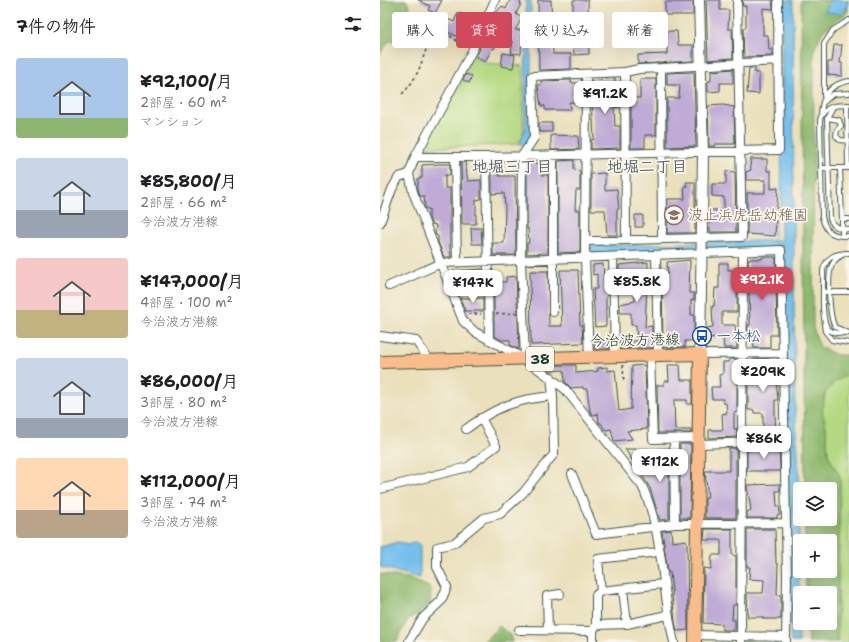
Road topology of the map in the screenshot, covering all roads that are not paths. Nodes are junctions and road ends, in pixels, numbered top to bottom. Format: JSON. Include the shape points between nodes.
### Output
{"nodes":[{"id":1,"x":495,"y":0,"type":"edge"},
{"id":2,"x":699,"y":0,"type":"edge"},
{"id":3,"x":737,"y":0,"type":"edge"},
{"id":4,"x":778,"y":0,"type":"edge"},
{"id":5,"x":849,"y":20,"type":"edge"},
{"id":6,"x":778,"y":62,"type":"junction"},
{"id":7,"x":739,"y":64,"type":"junction"},
{"id":8,"x":702,"y":66,"type":"junction"},
{"id":9,"x":661,"y":68,"type":"junction"},
{"id":10,"x":625,"y":72,"type":"junction"},
{"id":11,"x":586,"y":74,"type":"junction"},
{"id":12,"x":849,"y":81,"type":"edge"},
{"id":13,"x":849,"y":93,"type":"edge"},
{"id":14,"x":824,"y":96,"type":"junction"},
{"id":15,"x":822,"y":103,"type":"junction"},
{"id":16,"x":834,"y":105,"type":"junction"},
{"id":17,"x":848,"y":105,"type":"edge"},
{"id":18,"x":828,"y":118,"type":"junction"},
{"id":19,"x":820,"y":119,"type":"junction"},
{"id":20,"x":848,"y":140,"type":"edge"},
{"id":21,"x":740,"y":151,"type":"junction"},
{"id":22,"x":703,"y":152,"type":"junction"},
{"id":23,"x":662,"y":153,"type":"junction"},
{"id":24,"x":586,"y":154,"type":"junction"},
{"id":25,"x":624,"y":154,"type":"junction"},
{"id":26,"x":553,"y":155,"type":"junction"},
{"id":27,"x":522,"y":156,"type":"junction"},
{"id":28,"x":415,"y":157,"type":"junction"},
{"id":29,"x":486,"y":157,"type":"junction"},
{"id":30,"x":455,"y":158,"type":"junction"},
{"id":31,"x":822,"y":168,"type":"junction"},
{"id":32,"x":829,"y":168,"type":"junction"},
{"id":33,"x":840,"y":168,"type":"junction"},
{"id":34,"x":848,"y":168,"type":"edge"},
{"id":35,"x":409,"y":174,"type":"junction"},
{"id":36,"x":842,"y":219,"type":"junction"},
{"id":37,"x":849,"y":219,"type":"edge"},
{"id":38,"x":380,"y":223,"type":"edge"},
{"id":39,"x":842,"y":229,"type":"junction"},
{"id":40,"x":849,"y":229,"type":"edge"},
{"id":41,"x":842,"y":236,"type":"junction"},
{"id":42,"x":849,"y":236,"type":"edge"},
{"id":43,"x":701,"y":238,"type":"junction"},
{"id":44,"x":662,"y":239,"type":"junction"},
{"id":45,"x":626,"y":240,"type":"junction"},
{"id":46,"x":586,"y":241,"type":"junction"},
{"id":47,"x":744,"y":252,"type":"junction"},
{"id":48,"x":702,"y":253,"type":"junction"},
{"id":49,"x":848,"y":253,"type":"edge"},
{"id":50,"x":656,"y":255,"type":"junction"},
{"id":51,"x":613,"y":257,"type":"junction"},
{"id":52,"x":585,"y":259,"type":"junction"},
{"id":53,"x":552,"y":260,"type":"junction"},
{"id":54,"x":521,"y":261,"type":"junction"},
{"id":55,"x":489,"y":262,"type":"junction"},
{"id":56,"x":441,"y":263,"type":"junction"},
{"id":57,"x":457,"y":263,"type":"junction"},
{"id":58,"x":389,"y":286,"type":"dead end"},
{"id":59,"x":824,"y":292,"type":"junction"},
{"id":60,"x":830,"y":292,"type":"junction"},
{"id":61,"x":849,"y":292,"type":"edge"},
{"id":62,"x":553,"y":312,"type":"dead end"},
{"id":63,"x":824,"y":322,"type":"junction"},
{"id":64,"x":848,"y":333,"type":"edge"},
{"id":65,"x":380,"y":336,"type":"edge"},
{"id":66,"x":490,"y":340,"type":"junction"},
{"id":67,"x":849,"y":343,"type":"edge"},
{"id":68,"x":783,"y":353,"type":"junction"},
{"id":69,"x":700,"y":354,"type":"junction"},
{"id":70,"x":743,"y":354,"type":"junction"},
{"id":71,"x":654,"y":356,"type":"junction"},
{"id":72,"x":589,"y":357,"type":"junction"},
{"id":73,"x":619,"y":357,"type":"junction"},
{"id":74,"x":429,"y":360,"type":"junction"},
{"id":75,"x":525,"y":360,"type":"junction"},
{"id":76,"x":380,"y":362,"type":"edge"},
{"id":77,"x":551,"y":377,"type":"junction"},
{"id":78,"x":553,"y":396,"type":"junction"},
{"id":79,"x":481,"y":418,"type":"junction"},
{"id":80,"x":466,"y":429,"type":"dead end"},
{"id":81,"x":674,"y":439,"type":"junction"},
{"id":82,"x":699,"y":441,"type":"junction"},
{"id":83,"x":785,"y":441,"type":"junction"},
{"id":84,"x":743,"y":442,"type":"junction"},
{"id":85,"x":572,"y":474,"type":"dead end"},
{"id":86,"x":380,"y":489,"type":"edge"},
{"id":87,"x":786,"y":523,"type":"junction"},
{"id":88,"x":675,"y":524,"type":"junction"},
{"id":89,"x":742,"y":524,"type":"junction"},
{"id":90,"x":697,"y":525,"type":"junction"},
{"id":91,"x":654,"y":526,"type":"junction"},
{"id":92,"x":658,"y":552,"type":"junction"},
{"id":93,"x":663,"y":584,"type":"junction"},
{"id":94,"x":622,"y":589,"type":"junction"},
{"id":95,"x":601,"y":591,"type":"junction"},
{"id":96,"x":560,"y":594,"type":"dead end"},
{"id":97,"x":667,"y":615,"type":"junction"},
{"id":98,"x":627,"y":624,"type":"junction"},
{"id":99,"x":595,"y":628,"type":"junction"},
{"id":100,"x":519,"y":630,"type":"dead end"},
{"id":101,"x":548,"y":630,"type":"junction"},
{"id":102,"x":695,"y":638,"type":"edge"},
{"id":103,"x":741,"y":639,"type":"edge"},
{"id":104,"x":786,"y":639,"type":"edge"},
{"id":105,"x":409,"y":640,"type":"dead end"},
{"id":106,"x":593,"y":642,"type":"edge"},
{"id":107,"x":674,"y":642,"type":"edge"}],
"edges":[{"from":1,"to":28,"type":"street","via":[[472,51]]},
{"from":2,"to":8,"type":"street"},
{"from":3,"to":7,"type":"street"},
{"from":4,"to":6,"type":"street"},
{"from":5,"to":14,"type":"lane","via":[[833,30],[824,44]]},
{"from":6,"to":7,"type":"street"},
{"from":6,"to":21,"type":"street","via":[[779,150]]},
{"from":7,"to":8,"type":"street"},
{"from":7,"to":21,"type":"street"},
{"from":8,"to":9,"type":"street"},
{"from":8,"to":22,"type":"street"},
{"from":9,"to":10,"type":"street"},
{"from":9,"to":23,"type":"street"},
{"from":10,"to":11,"type":"street"},
{"from":10,"to":25,"type":"street"},
{"from":11,"to":24,"type":"street"},
{"from":11,"to":27,"type":"street","via":[[532,76],[534,138]]},
{"from":12,"to":14,"type":"lane","via":[[833,86]]},
{"from":13,"to":15,"type":"lane","via":[[833,94]]},
{"from":14,"to":15,"type":"lane"},
{"from":15,"to":19,"type":"lane"},
{"from":16,"to":17,"type":"lane"},
{"from":16,"to":18,"type":"lane"},
{"from":16,"to":19,"type":"lane","via":[[826,109]]},
{"from":17,"to":20,"type":"lane"},
{"from":18,"to":20,"type":"lane","via":[[839,120],[841,126],[836,136],[840,140]]},
{"from":18,"to":32,"type":"lane"},
{"from":19,"to":31,"type":"lane"},
{"from":20,"to":34,"type":"lane"},
{"from":21,"to":22,"type":"street"},
{"from":21,"to":43,"type":"street","via":[[742,237]]},
{"from":22,"to":23,"type":"street"},
{"from":22,"to":43,"type":"street"},
{"from":23,"to":25,"type":"street"},
{"from":23,"to":44,"type":"street"},
{"from":24,"to":25,"type":"street"},
{"from":24,"to":26,"type":"street"},
{"from":24,"to":46,"type":"street"},
{"from":25,"to":45,"type":"street"},
{"from":26,"to":27,"type":"street"},
{"from":26,"to":53,"type":"street"},
{"from":27,"to":29,"type":"street"},
{"from":27,"to":54,"type":"street"},
{"from":28,"to":30,"type":"street"},
{"from":28,"to":35,"type":"street"},
{"from":29,"to":30,"type":"street"},
{"from":29,"to":55,"type":"street"},
{"from":30,"to":57,"type":"street"},
{"from":31,"to":32,"type":"lane"},
{"from":31,"to":41,"type":"lane","via":[[824,224],[831,234]]},
{"from":32,"to":33,"type":"lane"},
{"from":32,"to":39,"type":"lane","via":[[830,219],[833,225]]},
{"from":33,"to":34,"type":"lane"},
{"from":33,"to":36,"type":"lane"},
{"from":35,"to":38,"type":"street","via":[[399,177]]},
{"from":35,"to":56,"type":"street","via":[[413,192]]},
{"from":36,"to":37,"type":"lane"},
{"from":36,"to":39,"type":"lane"},
{"from":39,"to":40,"type":"lane"},
{"from":39,"to":41,"type":"lane"},
{"from":41,"to":42,"type":"lane"},
{"from":43,"to":44,"type":"street"},
{"from":43,"to":48,"type":"street"},
{"from":44,"to":45,"type":"street"},
{"from":45,"to":46,"type":"street"},
{"from":46,"to":52,"type":"street"},
{"from":47,"to":48,"type":"street"},
{"from":47,"to":68,"type":"street","via":[[781,250]]},
{"from":47,"to":70,"type":"street"},
{"from":48,"to":50,"type":"street"},
{"from":48,"to":69,"type":"street"},
{"from":49,"to":59,"type":"lane","via":[[838,253],[825,264]]},
{"from":49,"to":60,"type":"lane","via":[[832,263]]},
{"from":50,"to":51,"type":"street"},
{"from":50,"to":71,"type":"street"},
{"from":51,"to":52,"type":"street"},
{"from":51,"to":73,"type":"street"},
{"from":52,"to":53,"type":"street"},
{"from":52,"to":72,"type":"street"},
{"from":53,"to":54,"type":"street"},
{"from":53,"to":62,"type":"street"},
{"from":54,"to":55,"type":"street"},
{"from":54,"to":75,"type":"street"},
{"from":55,"to":57,"type":"street"},
{"from":55,"to":66,"type":"street"},
{"from":56,"to":57,"type":"street"},
{"from":56,"to":58,"type":"street"},
{"from":56,"to":66,"type":"street","via":[[463,321],[475,332]]},
{"from":59,"to":60,"type":"lane"},
{"from":59,"to":63,"type":"lane"},
{"from":60,"to":61,"type":"lane"},
{"from":60,"to":64,"type":"lane","via":[[832,322],[835,327]]},
{"from":63,"to":64,"type":"lane","via":[[829,330]]},
{"from":63,"to":67,"type":"lane","via":[[825,331],[832,340]]},
{"from":65,"to":74,"type":"street","via":[[416,341]]},
{"from":66,"to":75,"type":"street"},
{"from":68,"to":70,"type":"street"},
{"from":68,"to":83,"type":"street"},
{"from":69,"to":70,"type":"street"},
{"from":69,"to":71,"type":"main road","name":"今治波方港線","number":"38"},
{"from":69,"to":82,"type":"main road","name":"今治波方港線"},
{"from":70,"to":84,"type":"street"},
{"from":71,"to":73,"type":"main road","name":"今治波方港線","number":"38"},
{"from":71,"to":81,"type":"street","via":[[653,439]]},
{"from":72,"to":73,"type":"main road","name":"今治波方港線","number":"38"},
{"from":72,"to":75,"type":"main road","name":"今治波方港線","number":"38"},
{"from":74,"to":75,"type":"main road","name":"今治波方港線","number":"38"},
{"from":74,"to":76,"type":"main road","name":"今治波方港線","number":"38"},
{"from":75,"to":77,"type":"street"},
{"from":77,"to":78,"type":"street"},
{"from":77,"to":91,"type":"street","via":[[565,389],[642,486]]},
{"from":78,"to":79,"type":"street","via":[[528,398],[494,410]]},
{"from":78,"to":105,"type":"street","via":[[554,454],[522,493],[500,514],[484,518],[454,543],[437,547],[437,567],[447,586],[441,601],[423,618]]},
{"from":79,"to":80,"type":"street"},
{"from":79,"to":86,"type":"street","via":[[496,446],[468,467]]},
{"from":81,"to":82,"type":"street"},
{"from":81,"to":88,"type":"street"},
{"from":82,"to":84,"type":"street"},
{"from":82,"to":90,"type":"main road","name":"今治波方港線"},
{"from":83,"to":84,"type":"street"},
{"from":83,"to":87,"type":"street"},
{"from":84,"to":89,"type":"street"},
{"from":85,"to":91,"type":"street","via":[[596,534]]},
{"from":87,"to":89,"type":"street"},
{"from":87,"to":104,"type":"street"},
{"from":88,"to":90,"type":"street"},
{"from":88,"to":91,"type":"street"},
{"from":89,"to":90,"type":"street"},
{"from":89,"to":103,"type":"street"},
{"from":90,"to":102,"type":"main road","name":"今治波方港線"},
{"from":91,"to":92,"type":"street"},
{"from":92,"to":93,"type":"street"},
{"from":92,"to":95,"type":"street","via":[[598,559]]},
{"from":93,"to":94,"type":"street"},
{"from":93,"to":97,"type":"street"},
{"from":94,"to":95,"type":"street"},
{"from":94,"to":98,"type":"street"},
{"from":95,"to":99,"type":"street","via":[[596,595]]},
{"from":96,"to":101,"type":"street","via":[[547,596]]},
{"from":97,"to":98,"type":"street"},
{"from":97,"to":107,"type":"street"},
{"from":98,"to":99,"type":"street"},
{"from":99,"to":101,"type":"street"},
{"from":99,"to":106,"type":"street"},
{"from":100,"to":101,"type":"street"},
{"from":102,"to":103,"type":"street"},
{"from":103,"to":104,"type":"street"}]}
